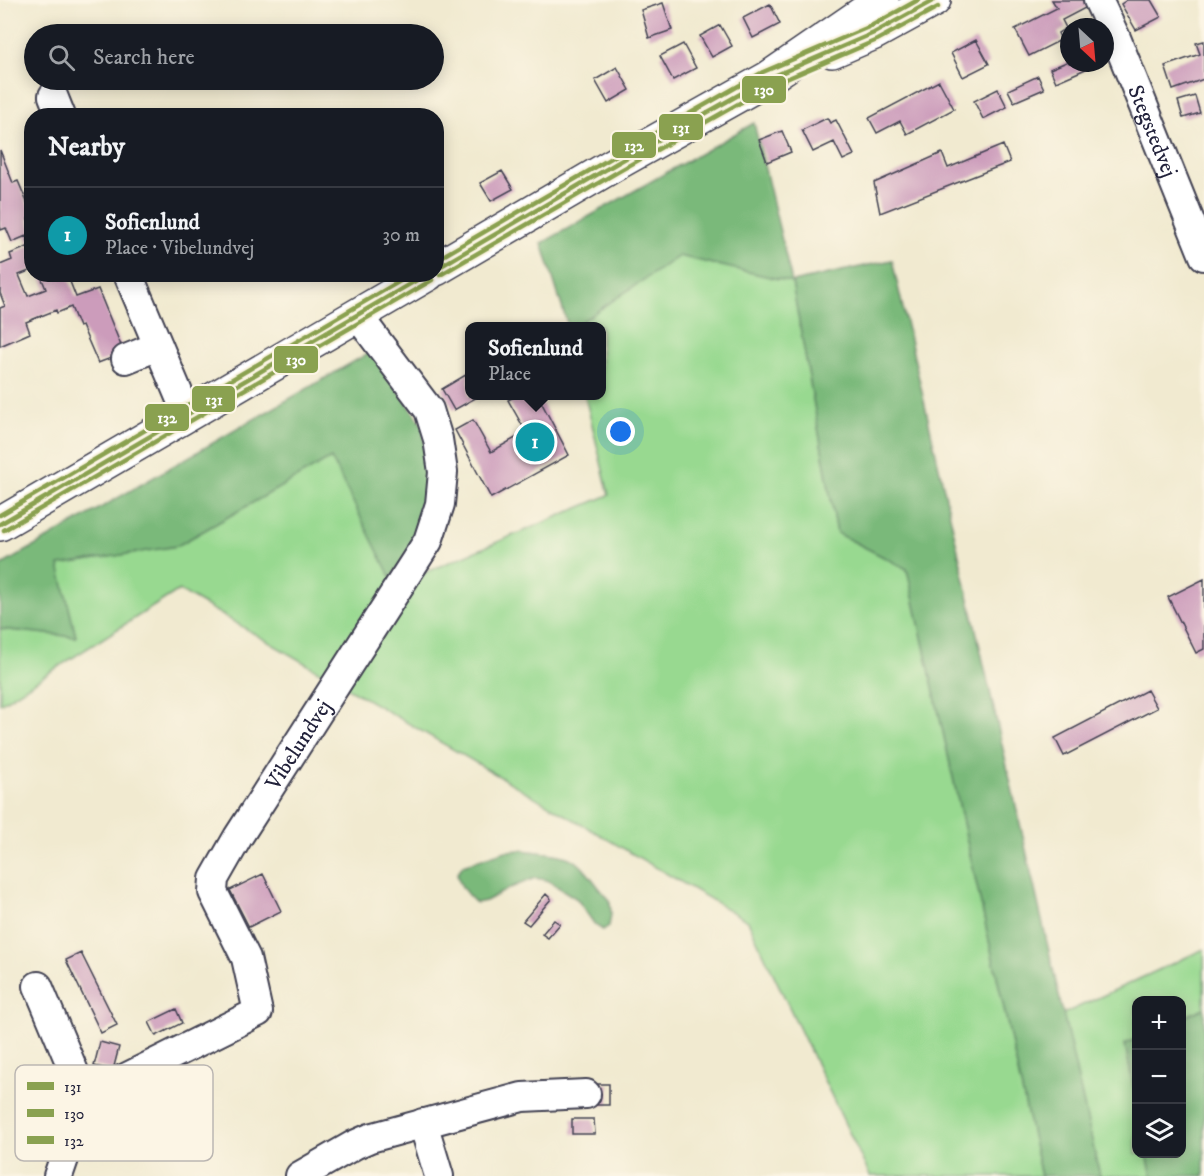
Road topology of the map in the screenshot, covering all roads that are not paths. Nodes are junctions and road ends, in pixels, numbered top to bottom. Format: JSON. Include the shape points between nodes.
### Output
{"nodes":[{"id":1,"x":882,"y":0,"type":"edge"},
{"id":2,"x":934,"y":0,"type":"edge"},
{"id":3,"x":1098,"y":0,"type":"edge"},
{"id":4,"x":1109,"y":0,"type":"edge"},
{"id":5,"x":1116,"y":38,"type":"junction"},
{"id":6,"x":767,"y":79,"type":"junction"},
{"id":7,"x":1204,"y":256,"type":"edge"},
{"id":8,"x":444,"y":264,"type":"edge"},
{"id":9,"x":131,"y":282,"type":"edge"},
{"id":10,"x":415,"y":282,"type":"edge"},
{"id":11,"x":358,"y":316,"type":"junction"},
{"id":12,"x":158,"y":346,"type":"junction"},
{"id":13,"x":126,"y":359,"type":"dead end"},
{"id":14,"x":187,"y":414,"type":"junction"},
{"id":15,"x":0,"y":524,"type":"edge"},
{"id":16,"x":38,"y":986,"type":"dead end"},
{"id":17,"x":70,"y":1065,"type":"edge"},
{"id":18,"x":151,"y":1065,"type":"edge"},
{"id":19,"x":586,"y":1094,"type":"dead end"},
{"id":20,"x":423,"y":1123,"type":"junction"},
{"id":21,"x":63,"y":1161,"type":"edge"},
{"id":22,"x":58,"y":1176,"type":"edge"},
{"id":23,"x":300,"y":1176,"type":"edge"},
{"id":24,"x":439,"y":1176,"type":"edge"}],
"edges":[{"from":1,"to":6,"type":"main road"},
{"from":2,"to":6,"type":"main road","via":[[874,33]]},
{"from":3,"to":5,"type":"street","name":"Stegstedvej"},
{"from":4,"to":5,"type":"street","name":"Stegstedvej"},
{"from":5,"to":7,"type":"street","name":"Stegstedvej"},
{"from":6,"to":8,"type":"main road"},
{"from":9,"to":12,"type":"street"},
{"from":10,"to":11,"type":"main road"},
{"from":11,"to":14,"type":"main road"},
{"from":11,"to":18,"type":"street","name":"Vibelundvej","via":[[429,410],[443,472],[441,504],[428,541],[214,879],[213,892],[246,958],[258,1012]]},
{"from":12,"to":13,"type":"street"},
{"from":12,"to":14,"type":"street"},
{"from":14,"to":15,"type":"main road"},
{"from":16,"to":17,"type":"street"},
{"from":19,"to":20,"type":"street","via":[[522,1097]]},
{"from":20,"to":23,"type":"street","via":[[370,1138]]},
{"from":20,"to":24,"type":"street"},
{"from":21,"to":22,"type":"street"}]}
